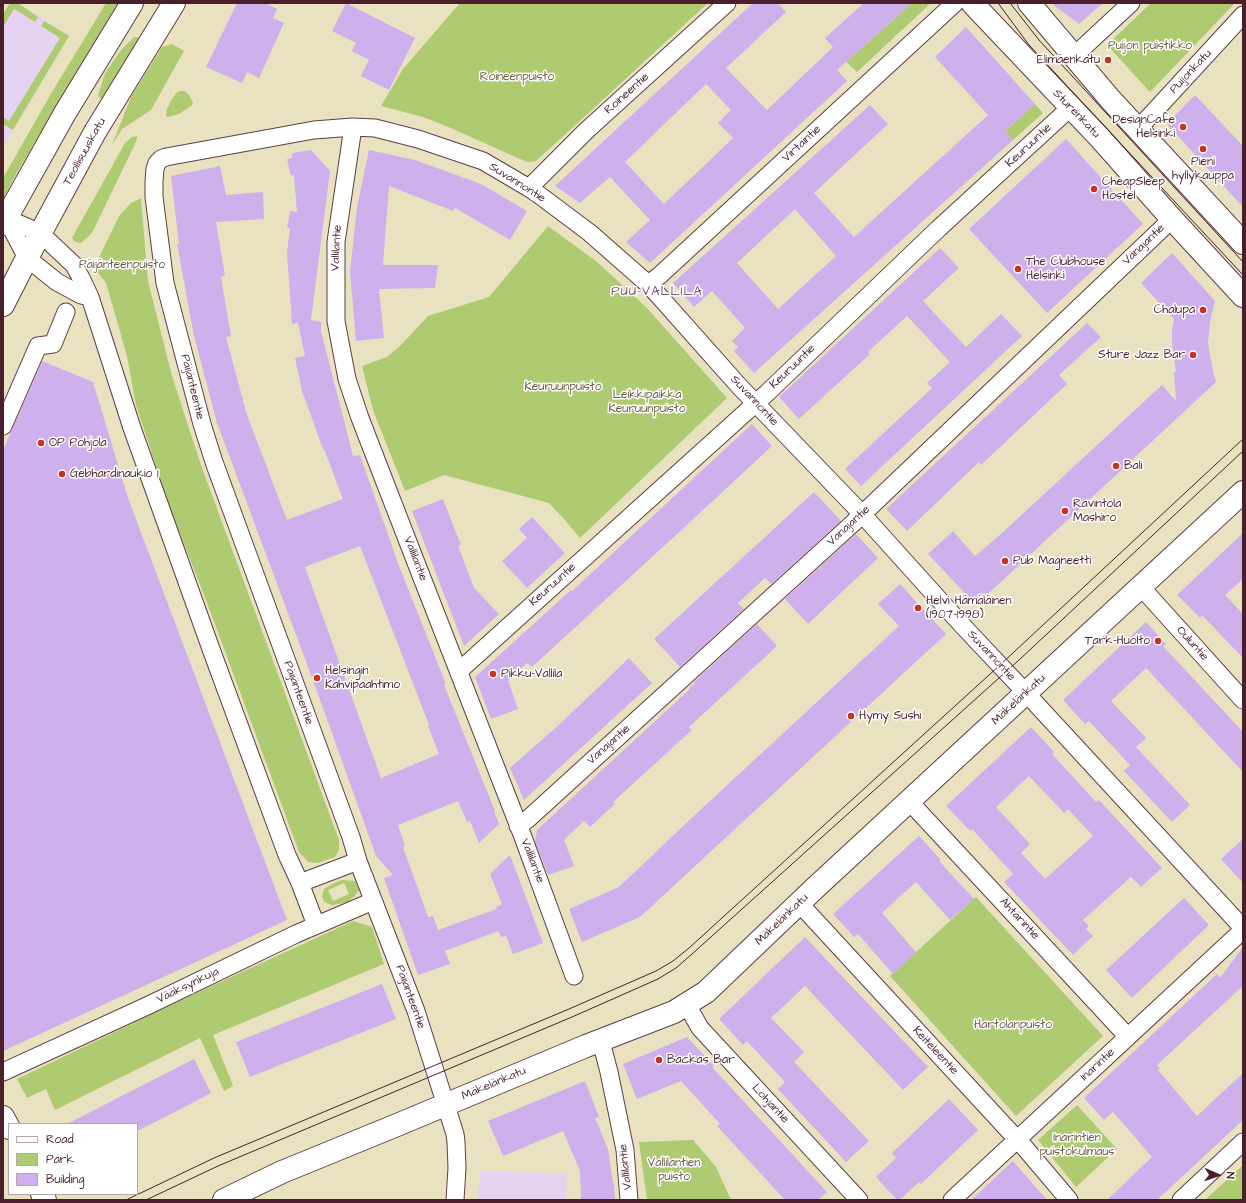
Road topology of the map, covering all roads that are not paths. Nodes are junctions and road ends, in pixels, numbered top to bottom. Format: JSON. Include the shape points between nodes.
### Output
{"nodes":[{"id":1,"x":132,"y":3,"type":"edge"},
{"id":2,"x":174,"y":3,"type":"edge"},
{"id":3,"x":727,"y":3,"type":"edge"},
{"id":4,"x":955,"y":3,"type":"edge"},
{"id":5,"x":972,"y":3,"type":"edge"},
{"id":6,"x":1029,"y":3,"type":"edge"},
{"id":7,"x":1131,"y":3,"type":"edge"},
{"id":8,"x":1243,"y":15,"type":"edge"},
{"id":9,"x":1074,"y":56,"type":"junction"},
{"id":10,"x":1070,"y":108,"type":"junction"},
{"id":11,"x":353,"y":127,"type":"junction"},
{"id":12,"x":1138,"y":128,"type":"junction"},
{"id":13,"x":154,"y":181,"type":"joint"},
{"id":14,"x":529,"y":188,"type":"junction"},
{"id":15,"x":1172,"y":219,"type":"junction"},
{"id":16,"x":5,"y":221,"type":"edge"},
{"id":17,"x":40,"y":233,"type":"junction"},
{"id":18,"x":1243,"y":243,"type":"edge"},
{"id":19,"x":27,"y":258,"type":"junction"},
{"id":20,"x":648,"y":284,"type":"junction"},
{"id":21,"x":1243,"y":296,"type":"edge"},
{"id":22,"x":90,"y":297,"type":"junction"},
{"id":23,"x":3,"y":305,"type":"edge"},
{"id":24,"x":66,"y":312,"type":"dead end"},
{"id":25,"x":756,"y":402,"type":"junction"},
{"id":26,"x":3,"y":426,"type":"edge"},
{"id":27,"x":1243,"y":492,"type":"edge"},
{"id":28,"x":862,"y":514,"type":"junction"},
{"id":29,"x":1141,"y":587,"type":"junction"},
{"id":30,"x":459,"y":671,"type":"junction"},
{"id":31,"x":1026,"y":693,"type":"junction"},
{"id":32,"x":1243,"y":700,"type":"edge"},
{"id":33,"x":909,"y":801,"type":"junction"},
{"id":34,"x":518,"y":826,"type":"junction"},
{"id":35,"x":358,"y":861,"type":"junction"},
{"id":36,"x":300,"y":883,"type":"junction"},
{"id":37,"x":373,"y":901,"type":"junction"},
{"id":38,"x":799,"y":904,"type":"junction"},
{"id":39,"x":316,"y":925,"type":"junction"},
{"id":40,"x":1243,"y":929,"type":"edge"},
{"id":41,"x":574,"y":976,"type":"dead end"},
{"id":42,"x":687,"y":1005,"type":"junction"},
{"id":43,"x":1128,"y":1037,"type":"junction"},
{"id":44,"x":601,"y":1041,"type":"junction"},
{"id":45,"x":3,"y":1072,"type":"edge"},
{"id":46,"x":446,"y":1104,"type":"junction"},
{"id":47,"x":1017,"y":1140,"type":"junction"},
{"id":48,"x":1243,"y":1142,"type":"edge"},
{"id":49,"x":224,"y":1200,"type":"edge"},
{"id":50,"x":455,"y":1200,"type":"edge"},
{"id":51,"x":630,"y":1200,"type":"edge"},
{"id":52,"x":859,"y":1200,"type":"edge"},
{"id":53,"x":952,"y":1200,"type":"edge"},
{"id":54,"x":1069,"y":1200,"type":"edge"},
{"id":55,"x":1181,"y":1200,"type":"edge"}],
"edges":[{"from":1,"to":16,"type":"main road","via":[[65,113]]},
{"from":2,"to":17,"type":"main road","name":"Teollisuuskatu","via":[[95,132]]},
{"from":3,"to":14,"type":"street","name":"Roineentie","via":[[587,130]]},
{"from":4,"to":20,"type":"street","name":"Virtaintie"},
{"from":5,"to":10,"type":"main road","name":"Sturenkatu"},
{"from":6,"to":9,"type":"main road"},
{"from":7,"to":9,"type":"street"},
{"from":8,"to":12,"type":"street","name":"Puijonkatu"},
{"from":9,"to":12,"type":"main road"},
{"from":10,"to":15,"type":"main road","name":"Sturenkatu"},
{"from":10,"to":25,"type":"street","name":"Keuruuntie"},
{"from":11,"to":13,"type":"street","name":"Suvannontie","via":[[314,130],[166,156],[157,163]]},
{"from":11,"to":14,"type":"street","name":"Suvannontie","via":[[375,128],[418,138],[483,161]]},
{"from":11,"to":30,"type":"street","name":"Vallilantie","via":[[336,242],[336,321],[347,379]]},
{"from":12,"to":18,"type":"main road"},
{"from":13,"to":35,"type":"street","name":"Päijänteentie","via":[[166,283],[202,424]]},
{"from":14,"to":20,"type":"street","name":"Suvannontie","via":[[590,233]]},
{"from":15,"to":21,"type":"main road","name":"Sturenkatu"},
{"from":15,"to":28,"type":"street","name":"Vanajantie"},
{"from":16,"to":17,"type":"street"},
{"from":16,"to":19,"type":"street"},
{"from":17,"to":19,"type":"main road","name":"Teollisuuskatu"},
{"from":17,"to":22,"type":"street","via":[[74,265]]},
{"from":19,"to":22,"type":"street","via":[[57,282]]},
{"from":19,"to":23,"type":"main road","name":"Teollisuuskatu"},
{"from":20,"to":25,"type":"street","name":"Suvannontie"},
{"from":22,"to":36,"type":"street","via":[[134,435],[287,855]]},
{"from":24,"to":26,"type":"street","via":[[53,344],[38,346]]},
{"from":25,"to":28,"type":"street","name":"Suvannontie"},
{"from":25,"to":30,"type":"street","name":"Keuruuntie"},
{"from":27,"to":29,"type":"main road","name":"Mäkelänkatu"},
{"from":28,"to":31,"type":"street","name":"Suvannontie"},
{"from":28,"to":34,"type":"street","name":"Vanajantie"},
{"from":29,"to":31,"type":"main road","name":"Mäkelänkatu"},
{"from":29,"to":32,"type":"street","name":"Ouluntie"},
{"from":30,"to":34,"type":"street","name":"Vallilantie"},
{"from":31,"to":33,"type":"main road","name":"Mäkelänkatu"},
{"from":31,"to":40,"type":"street","name":"Suvannontie"},
{"from":33,"to":38,"type":"main road","name":"Mäkelänkatu"},
{"from":33,"to":43,"type":"street","name":"Ähtärintie"},
{"from":34,"to":41,"type":"street","name":"Vallilantie"},
{"from":35,"to":36,"type":"street"},
{"from":35,"to":37,"type":"street","name":"Päijänteentie"},
{"from":36,"to":39,"type":"street"},
{"from":37,"to":39,"type":"street","name":"Vääksynkuja"},
{"from":37,"to":46,"type":"street","name":"Päijänteentie","via":[[416,1011]]},
{"from":38,"to":42,"type":"main road","name":"Mäkelänkatu","via":[[706,992]]},
{"from":38,"to":47,"type":"street","name":"Keiteleentie"},
{"from":39,"to":45,"type":"street","name":"Vääksynkuja"},
{"from":40,"to":43,"type":"street","name":"Inarintie"},
{"from":42,"to":44,"type":"main road","name":"Mäkelänkatu"},
{"from":42,"to":52,"type":"street","name":"Lohjantie","via":[[700,1028]]},
{"from":43,"to":47,"type":"street","name":"Inarintie"},
{"from":44,"to":46,"type":"main road","name":"Mäkelänkatu"},
{"from":44,"to":51,"type":"street","name":"Vallilantie","via":[[625,1150]]},
{"from":46,"to":49,"type":"main road","name":"Mäkelänkatu","via":[[295,1166]]},
{"from":46,"to":50,"type":"street","name":"Päijänteentie","via":[[456,1142]]},
{"from":47,"to":53,"type":"street","name":"Inarintie"},
{"from":47,"to":54,"type":"street","name":"Keiteleentie"},
{"from":48,"to":55,"type":"street"}]}
